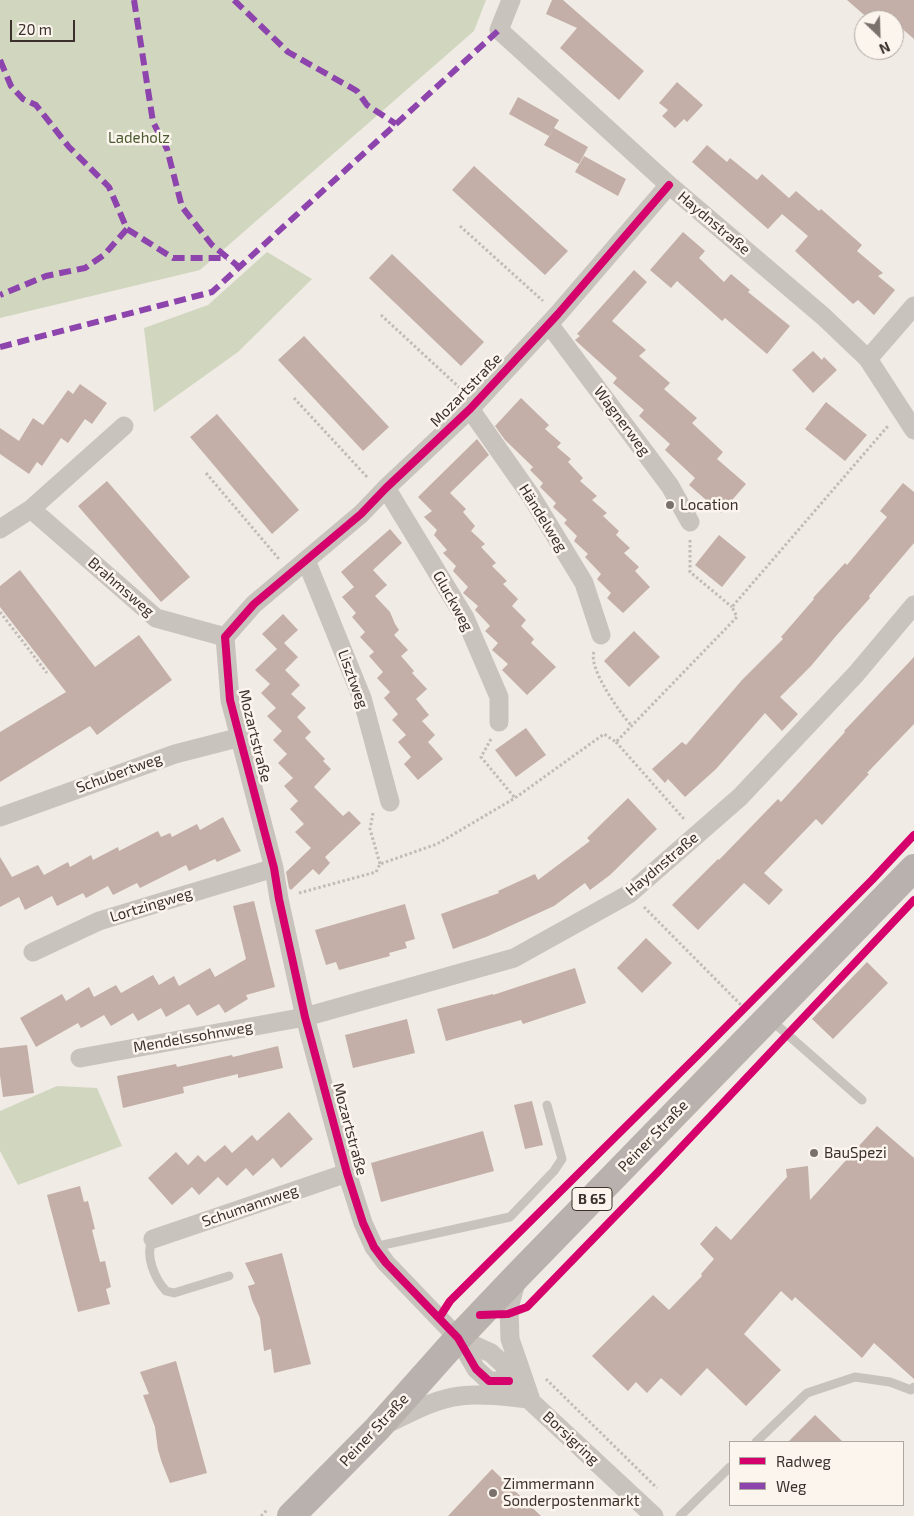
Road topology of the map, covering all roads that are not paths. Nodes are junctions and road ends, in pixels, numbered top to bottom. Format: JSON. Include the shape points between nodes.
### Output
{"nodes":[{"id":1,"x":512,"y":0,"type":"edge"},
{"id":2,"x":669,"y":185,"type":"junction"},
{"id":3,"x":914,"y":306,"type":"edge"},
{"id":4,"x":553,"y":319,"type":"junction"},
{"id":5,"x":868,"y":359,"type":"junction"},
{"id":6,"x":473,"y":406,"type":"junction"},
{"id":7,"x":124,"y":426,"type":"dead end"},
{"id":8,"x":914,"y":430,"type":"edge"},
{"id":9,"x":384,"y":490,"type":"junction"},
{"id":10,"x":31,"y":509,"type":"junction"},
{"id":11,"x":690,"y":522,"type":"road end"},
{"id":12,"x":0,"y":529,"type":"edge"},
{"id":13,"x":306,"y":560,"type":"junction"},
{"id":14,"x":914,"y":605,"type":"edge"},
{"id":15,"x":601,"y":635,"type":"road end"},
{"id":16,"x":225,"y":636,"type":"junction"},
{"id":17,"x":499,"y":722,"type":"road end"},
{"id":18,"x":241,"y":737,"type":"junction"},
{"id":19,"x":390,"y":802,"type":"road end"},
{"id":20,"x":0,"y":817,"type":"edge"},
{"id":21,"x":274,"y":868,"type":"junction"},
{"id":22,"x":914,"y":868,"type":"edge"},
{"id":23,"x":33,"y":952,"type":"dead end"},
{"id":24,"x":305,"y":1017,"type":"junction"},
{"id":25,"x":769,"y":1018,"type":"junction"},
{"id":26,"x":80,"y":1058,"type":"dead end"},
{"id":27,"x":862,"y":1100,"type":"dead end"},
{"id":28,"x":547,"y":1105,"type":"dead end"},
{"id":29,"x":348,"y":1173,"type":"junction"},
{"id":30,"x":153,"y":1239,"type":"joint"},
{"id":31,"x":374,"y":1247,"type":"junction"},
{"id":32,"x":518,"y":1274,"type":"junction"},
{"id":33,"x":229,"y":1276,"type":"dead end"},
{"id":34,"x":458,"y":1338,"type":"junction"},
{"id":35,"x":914,"y":1387,"type":"edge"},
{"id":36,"x":530,"y":1399,"type":"junction"},
{"id":37,"x":377,"y":1429,"type":"junction"},
{"id":38,"x":757,"y":1441,"type":"edge"},
{"id":39,"x":729,"y":1468,"type":"edge"},
{"id":40,"x":645,"y":1513,"type":"edge"},
{"id":41,"x":682,"y":1515,"type":"edge"},
{"id":42,"x":291,"y":1516,"type":"edge"}],
"edges":[{"from":1,"to":2,"type":"street","name":"Haydnstraße","via":[[498,30]]},
{"from":2,"to":4,"type":"street","name":"Mozartstraße"},
{"from":2,"to":5,"type":"street","name":"Haydnstraße","via":[[824,317]]},
{"from":3,"to":5,"type":"street"},
{"from":4,"to":6,"type":"street","name":"Mozartstraße"},
{"from":4,"to":11,"type":"street","name":"Wagnerweg","via":[[670,486]]},
{"from":5,"to":8,"type":"street","name":"Haydnstraße"},
{"from":6,"to":9,"type":"street","name":"Mozartstraße"},
{"from":6,"to":15,"type":"street","name":"Händelweg","via":[[584,583]]},
{"from":7,"to":10,"type":"street"},
{"from":9,"to":13,"type":"street","name":"Mozartstraße"},
{"from":9,"to":17,"type":"street","name":"Gluckweg","via":[[465,618],[499,697]]},
{"from":10,"to":12,"type":"street"},
{"from":10,"to":16,"type":"street","name":"Brahmsweg","via":[[156,618]]},
{"from":13,"to":16,"type":"street","name":"Mozartstraße","via":[[254,604]]},
{"from":13,"to":19,"type":"street","name":"Lisztweg","via":[[362,698]]},
{"from":14,"to":24,"type":"street","name":"Haydnstraße","via":[[856,674],[740,797],[634,890],[514,958]]},
{"from":16,"to":18,"type":"street","name":"Mozartstraße","via":[[230,700]]},
{"from":18,"to":20,"type":"street","name":"Schubertweg","via":[[174,754]]},
{"from":18,"to":21,"type":"street","name":"Mozartstraße"},
{"from":21,"to":23,"type":"street","name":"Lortzingweg","via":[[99,921]]},
{"from":21,"to":24,"type":"street","name":"Mozartstraße"},
{"from":22,"to":25,"type":"main road","name":"Peiner Straße","number":"B 65"},
{"from":24,"to":26,"type":"street","name":"Mendelssohnweg"},
{"from":24,"to":29,"type":"street","name":"Mozartstraße"},
{"from":25,"to":27,"type":"lane"},
{"from":25,"to":32,"type":"main road","name":"Peiner Straße","number":"B 65"},
{"from":28,"to":31,"type":"lane","via":[[562,1159],[510,1217]]},
{"from":29,"to":30,"type":"street","name":"Schumannweg"},
{"from":29,"to":31,"type":"street","name":"Mozartstraße"},
{"from":30,"to":33,"type":"lane","via":[[151,1259],[166,1291],[174,1293]]},
{"from":31,"to":34,"type":"street","name":"Mozartstraße"},
{"from":32,"to":34,"type":"main road","name":"Peiner Straße","number":"B 65"},
{"from":32,"to":36,"type":"street","via":[[509,1308],[510,1340]]},
{"from":34,"to":36,"type":"street","name":"Borsigring","via":[[491,1352],[504,1366],[509,1381]]},
{"from":34,"to":37,"type":"main road","name":"Peiner Straße","number":"B 65"},
{"from":35,"to":38,"type":"lane","via":[[912,1390],[890,1382],[855,1377],[807,1393]]},
{"from":36,"to":37,"type":"street","via":[[459,1396],[426,1406]]},
{"from":36,"to":40,"type":"street","name":"Borsigring"},
{"from":37,"to":42,"type":"main road","name":"Peiner Straße","number":"B 65"},
{"from":39,"to":41,"type":"lane"}]}
